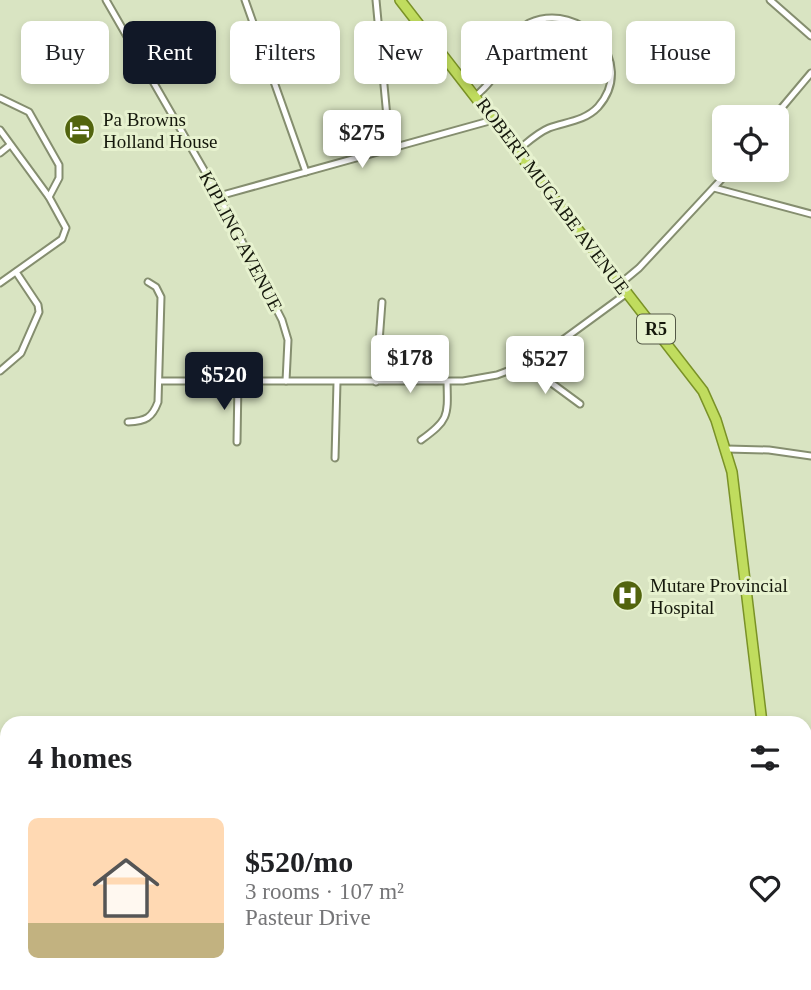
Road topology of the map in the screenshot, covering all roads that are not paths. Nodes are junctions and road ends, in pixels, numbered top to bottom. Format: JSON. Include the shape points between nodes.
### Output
{"nodes":[{"id":1,"x":106,"y":0,"type":"edge"},
{"id":2,"x":245,"y":0,"type":"edge"},
{"id":3,"x":376,"y":0,"type":"edge"},
{"id":4,"x":400,"y":0,"type":"edge"},
{"id":5,"x":770,"y":0,"type":"edge"},
{"id":6,"x":811,"y":36,"type":"edge"},
{"id":7,"x":811,"y":74,"type":"edge"},
{"id":8,"x":476,"y":96,"type":"junction"},
{"id":9,"x":0,"y":98,"type":"edge"},
{"id":10,"x":784,"y":105,"type":"edge"},
{"id":11,"x":494,"y":119,"type":"junction"},
{"id":12,"x":0,"y":130,"type":"edge"},
{"id":13,"x":10,"y":145,"type":"junction"},
{"id":14,"x":390,"y":149,"type":"junction"},
{"id":15,"x":518,"y":150,"type":"junction"},
{"id":16,"x":0,"y":153,"type":"edge"},
{"id":17,"x":306,"y":172,"type":"junction"},
{"id":18,"x":719,"y":182,"type":"edge"},
{"id":19,"x":714,"y":188,"type":"junction"},
{"id":20,"x":219,"y":196,"type":"junction"},
{"id":21,"x":49,"y":197,"type":"junction"},
{"id":22,"x":811,"y":214,"type":"edge"},
{"id":23,"x":16,"y":272,"type":"junction"},
{"id":24,"x":148,"y":282,"type":"dead end"},
{"id":25,"x":0,"y":283,"type":"edge"},
{"id":26,"x":621,"y":283,"type":"junction"},
{"id":27,"x":627,"y":293,"type":"junction"},
{"id":28,"x":382,"y":302,"type":"dead end"},
{"id":29,"x":534,"y":361,"type":"junction"},
{"id":30,"x":0,"y":371,"type":"edge"},
{"id":31,"x":160,"y":381,"type":"junction"},
{"id":32,"x":238,"y":381,"type":"junction"},
{"id":33,"x":286,"y":381,"type":"junction"},
{"id":34,"x":337,"y":382,"type":"junction"},
{"id":35,"x":376,"y":382,"type":"junction"},
{"id":36,"x":447,"y":382,"type":"junction"},
{"id":37,"x":580,"y":404,"type":"dead end"},
{"id":38,"x":128,"y":422,"type":"dead end"},
{"id":39,"x":421,"y":440,"type":"dead end"},
{"id":40,"x":237,"y":442,"type":"dead end"},
{"id":41,"x":727,"y":449,"type":"junction"},
{"id":42,"x":811,"y":456,"type":"edge"},
{"id":43,"x":335,"y":458,"type":"dead end"},
{"id":44,"x":761,"y":716,"type":"edge"}],
"edges":[{"from":1,"to":20,"type":"street","name":"KIPLING AVENUE"},
{"from":2,"to":17,"type":"street"},
{"from":3,"to":14,"type":"street"},
{"from":4,"to":8,"type":"highway","name":"ROBERT MUGABE AVENUE","number":"R5"},
{"from":5,"to":6,"type":"street"},
{"from":7,"to":10,"type":"street"},
{"from":8,"to":11,"type":"highway","name":"ROBERT MUGABE AVENUE","number":"R5"},
{"from":8,"to":15,"type":"street","via":[[491,80],[515,33],[532,21],[552,14],[577,18],[597,32],[609,51],[612,71],[597,108],[569,124],[538,133]]},
{"from":9,"to":21,"type":"street","via":[[29,112],[60,165]]},
{"from":11,"to":14,"type":"street"},
{"from":11,"to":15,"type":"highway","name":"ROBERT MUGABE AVENUE","number":"R5"},
{"from":12,"to":13,"type":"street"},
{"from":13,"to":16,"type":"street"},
{"from":13,"to":21,"type":"street"},
{"from":14,"to":17,"type":"street"},
{"from":15,"to":26,"type":"highway","name":"ROBERT MUGABE AVENUE","number":"R5"},
{"from":17,"to":20,"type":"street"},
{"from":18,"to":19,"type":"street"},
{"from":19,"to":22,"type":"street"},
{"from":19,"to":26,"type":"street"},
{"from":20,"to":33,"type":"street","name":"KIPLING AVENUE","via":[[282,320],[288,340]]},
{"from":21,"to":23,"type":"street","via":[[66,234]]},
{"from":23,"to":25,"type":"street"},
{"from":23,"to":30,"type":"street","via":[[39,312],[22,353]]},
{"from":24,"to":31,"type":"street","via":[[161,297]]},
{"from":26,"to":27,"type":"highway","name":"ROBERT MUGABE AVENUE","number":"R5"},
{"from":27,"to":29,"type":"street"},
{"from":27,"to":41,"type":"highway","name":"ROBERT MUGABE AVENUE","number":"R5","via":[[703,391]]},
{"from":28,"to":35,"type":"street"},
{"from":29,"to":36,"type":"street","via":[[497,375]]},
{"from":29,"to":37,"type":"street","via":[[546,379]]},
{"from":31,"to":32,"type":"street"},
{"from":31,"to":38,"type":"street","via":[[153,414],[145,421]]},
{"from":32,"to":33,"type":"street"},
{"from":32,"to":40,"type":"street"},
{"from":33,"to":34,"type":"street"},
{"from":34,"to":35,"type":"street"},
{"from":34,"to":43,"type":"street"},
{"from":35,"to":36,"type":"street"},
{"from":36,"to":39,"type":"street","via":[[448,412],[443,424]]},
{"from":41,"to":42,"type":"street"},
{"from":41,"to":44,"type":"highway","name":"ROBERT MUGABE AVENUE","number":"R5","via":[[739,514]]}]}
